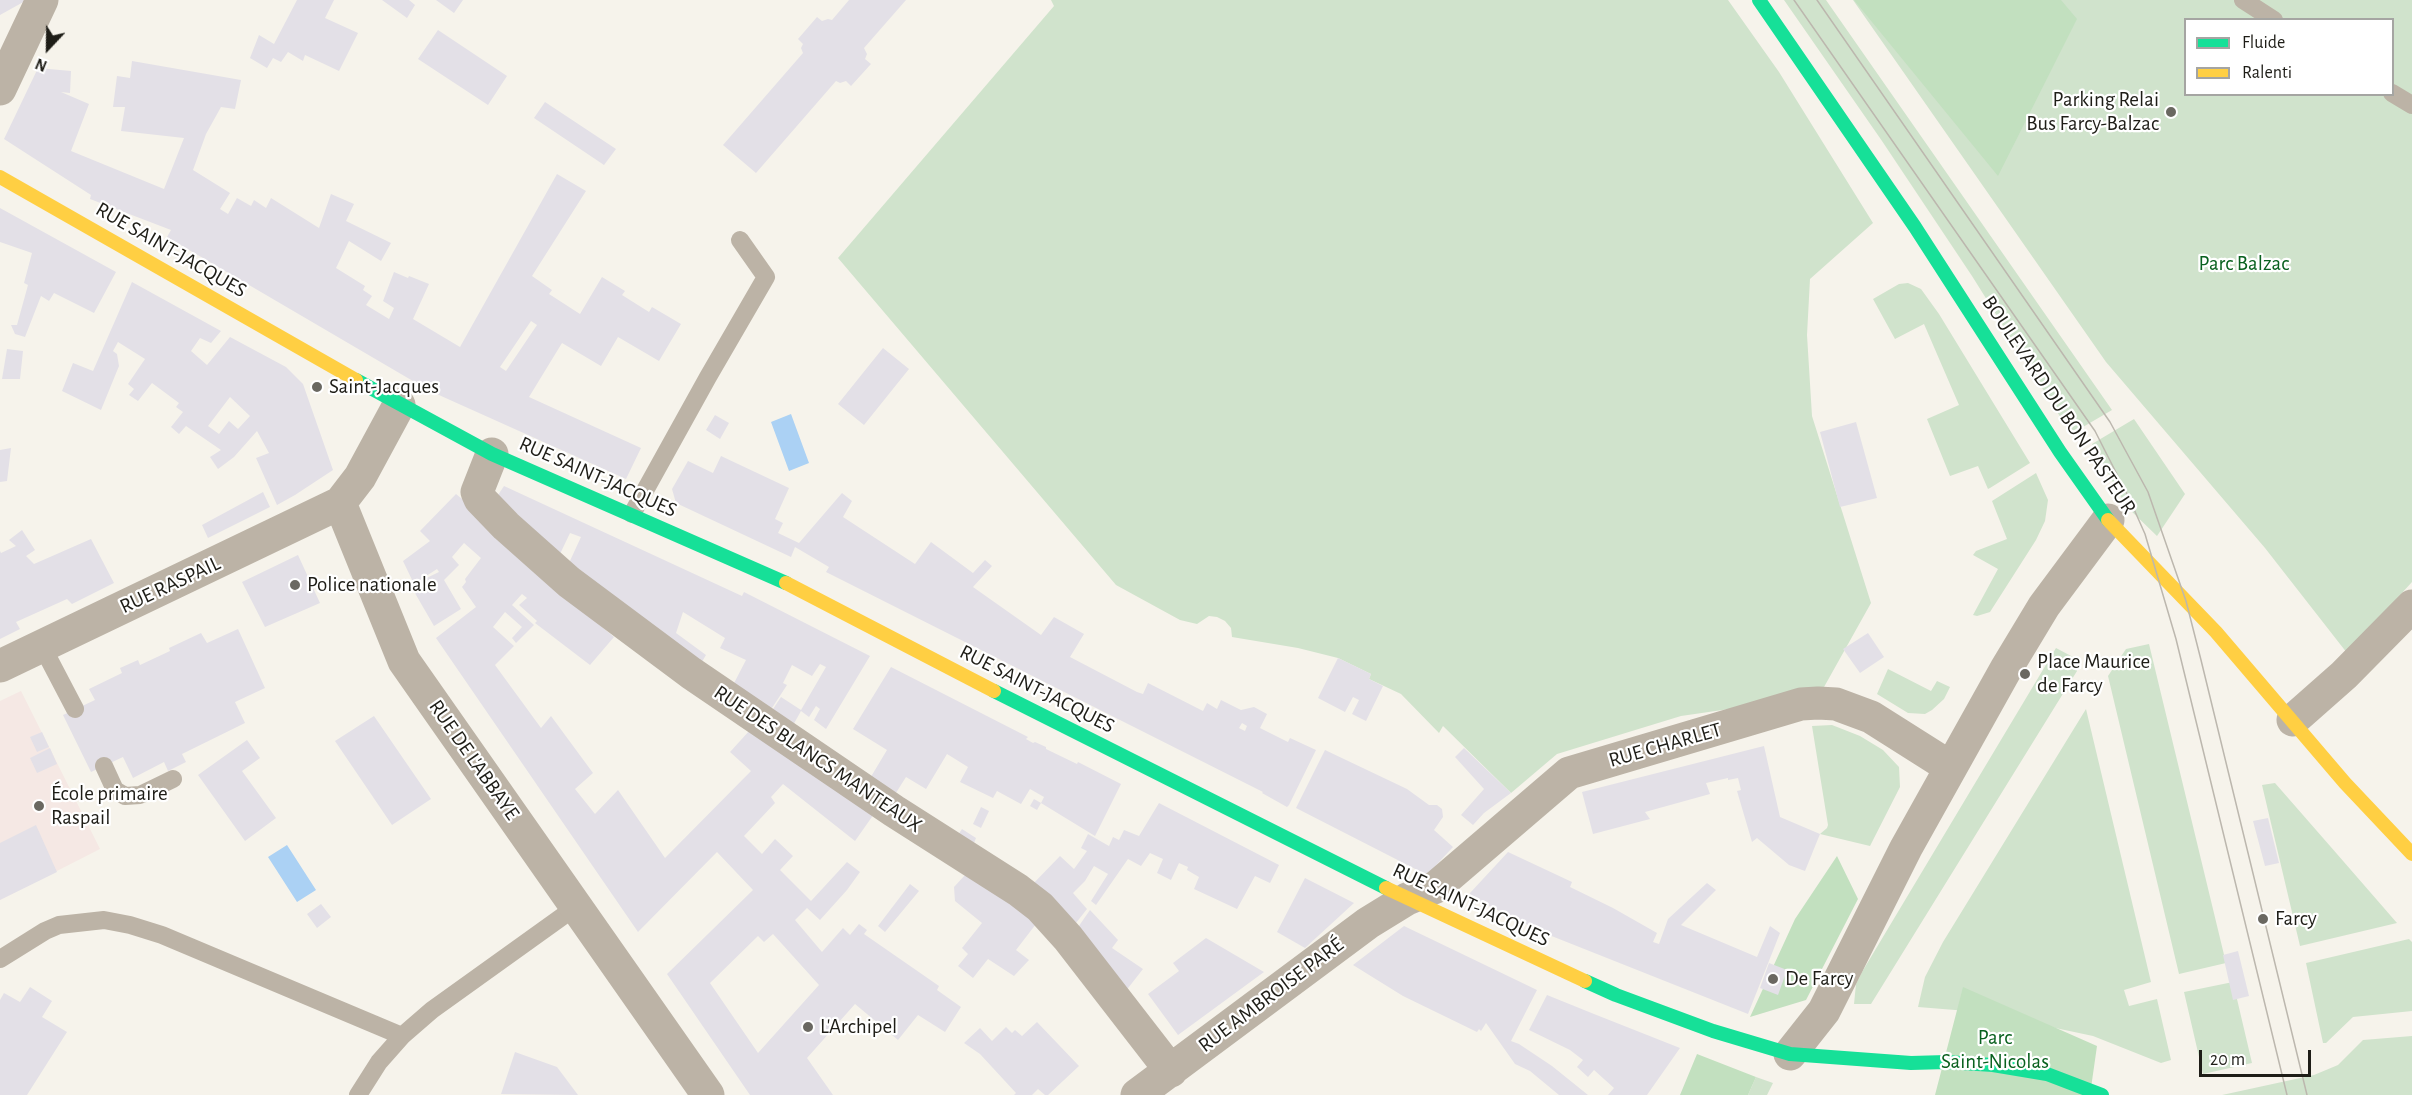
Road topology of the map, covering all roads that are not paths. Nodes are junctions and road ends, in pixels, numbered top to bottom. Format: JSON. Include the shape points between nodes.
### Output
{"nodes":[{"id":1,"x":42,"y":0,"type":"edge"},
{"id":2,"x":1759,"y":0,"type":"edge"},
{"id":3,"x":2243,"y":0,"type":"edge"},
{"id":4,"x":2271,"y":18,"type":"edge"},
{"id":5,"x":0,"y":89,"type":"edge"},
{"id":6,"x":2394,"y":94,"type":"edge"},
{"id":7,"x":2412,"y":105,"type":"edge"},
{"id":8,"x":0,"y":177,"type":"edge"},
{"id":9,"x":740,"y":240,"type":"dead end"},
{"id":10,"x":399,"y":405,"type":"junction"},
{"id":11,"x":492,"y":454,"type":"junction"},
{"id":12,"x":340,"y":503,"type":"junction"},
{"id":13,"x":632,"y":514,"type":"junction"},
{"id":14,"x":2108,"y":520,"type":"junction"},
{"id":15,"x":2412,"y":606,"type":"edge"},
{"id":16,"x":42,"y":646,"type":"junction"},
{"id":17,"x":0,"y":666,"type":"edge"},
{"id":18,"x":75,"y":709,"type":"dead end"},
{"id":19,"x":2294,"y":720,"type":"junction"},
{"id":20,"x":104,"y":766,"type":"dead end"},
{"id":21,"x":1950,"y":767,"type":"junction"},
{"id":22,"x":173,"y":779,"type":"dead end"},
{"id":23,"x":2412,"y":855,"type":"edge"},
{"id":24,"x":1407,"y":899,"type":"junction"},
{"id":25,"x":577,"y":906,"type":"junction"},
{"id":26,"x":0,"y":959,"type":"edge"},
{"id":27,"x":402,"y":1036,"type":"junction"},
{"id":28,"x":1790,"y":1054,"type":"junction"},
{"id":29,"x":1171,"y":1071,"type":"junction"},
{"id":30,"x":358,"y":1095,"type":"edge"},
{"id":31,"x":708,"y":1095,"type":"edge"},
{"id":32,"x":1137,"y":1095,"type":"edge"},
{"id":33,"x":2102,"y":1095,"type":"edge"}],
"edges":[{"from":1,"to":5,"type":"street"},
{"from":2,"to":14,"type":"street","name":"BOULEVARD DU BON PASTEUR","via":[[1909,218]]},
{"from":3,"to":4,"type":"lane"},
{"from":6,"to":7,"type":"lane"},
{"from":8,"to":10,"type":"street","name":"RUE SAINT-JACQUES"},
{"from":9,"to":13,"type":"lane","via":[[766,277]]},
{"from":10,"to":11,"type":"street","name":"RUE SAINT-JACQUES"},
{"from":10,"to":12,"type":"street","via":[[360,477]]},
{"from":11,"to":13,"type":"street","name":"RUE SAINT-JACQUES"},
{"from":11,"to":29,"type":"street","name":"RUE DES BLANCS MANTEAUX","via":[[477,492],[506,526],[569,582],[691,672],[1040,908],[1068,938]]},
{"from":12,"to":16,"type":"street","name":"RUE RASPAIL"},
{"from":12,"to":25,"type":"street","name":"RUE DE L'ABBAYE","via":[[404,661]]},
{"from":13,"to":24,"type":"street","name":"RUE SAINT-JACQUES","via":[[771,576]]},
{"from":14,"to":19,"type":"street","name":"BOULEVARD DU BON PASTEUR"},
{"from":14,"to":21,"type":"street","via":[[2044,606]]},
{"from":15,"to":19,"type":"street"},
{"from":16,"to":17,"type":"street","name":"RUE RASPAIL"},
{"from":16,"to":18,"type":"lane"},
{"from":19,"to":23,"type":"street","name":"BOULEVARD DU BON PASTEUR","via":[[2345,783]]},
{"from":20,"to":22,"type":"lane","via":[[115,790],[125,796],[140,795]]},
{"from":21,"to":24,"type":"street","name":"RUE CHARLET","via":[[1854,709],[1801,704],[1569,773],[1436,887]]},
{"from":21,"to":28,"type":"street","via":[[1824,1011]]},
{"from":24,"to":28,"type":"street","name":"RUE SAINT-JACQUES","via":[[1616,995]]},
{"from":24,"to":29,"type":"street","name":"RUE AMBROISE PARÉ","via":[[1368,922]]},
{"from":25,"to":27,"type":"lane"},
{"from":25,"to":31,"type":"street","name":"RUE DE L'ABBAYE"},
{"from":26,"to":27,"type":"lane","via":[[59,925],[104,921],[130,925]]},
{"from":27,"to":30,"type":"lane"},
{"from":28,"to":33,"type":"street","name":"RUE SAINT-JACQUES","via":[[1911,1064],[1993,1065],[2047,1074]]},
{"from":29,"to":32,"type":"street","name":"RUE AMBROISE PARÉ"}]}
